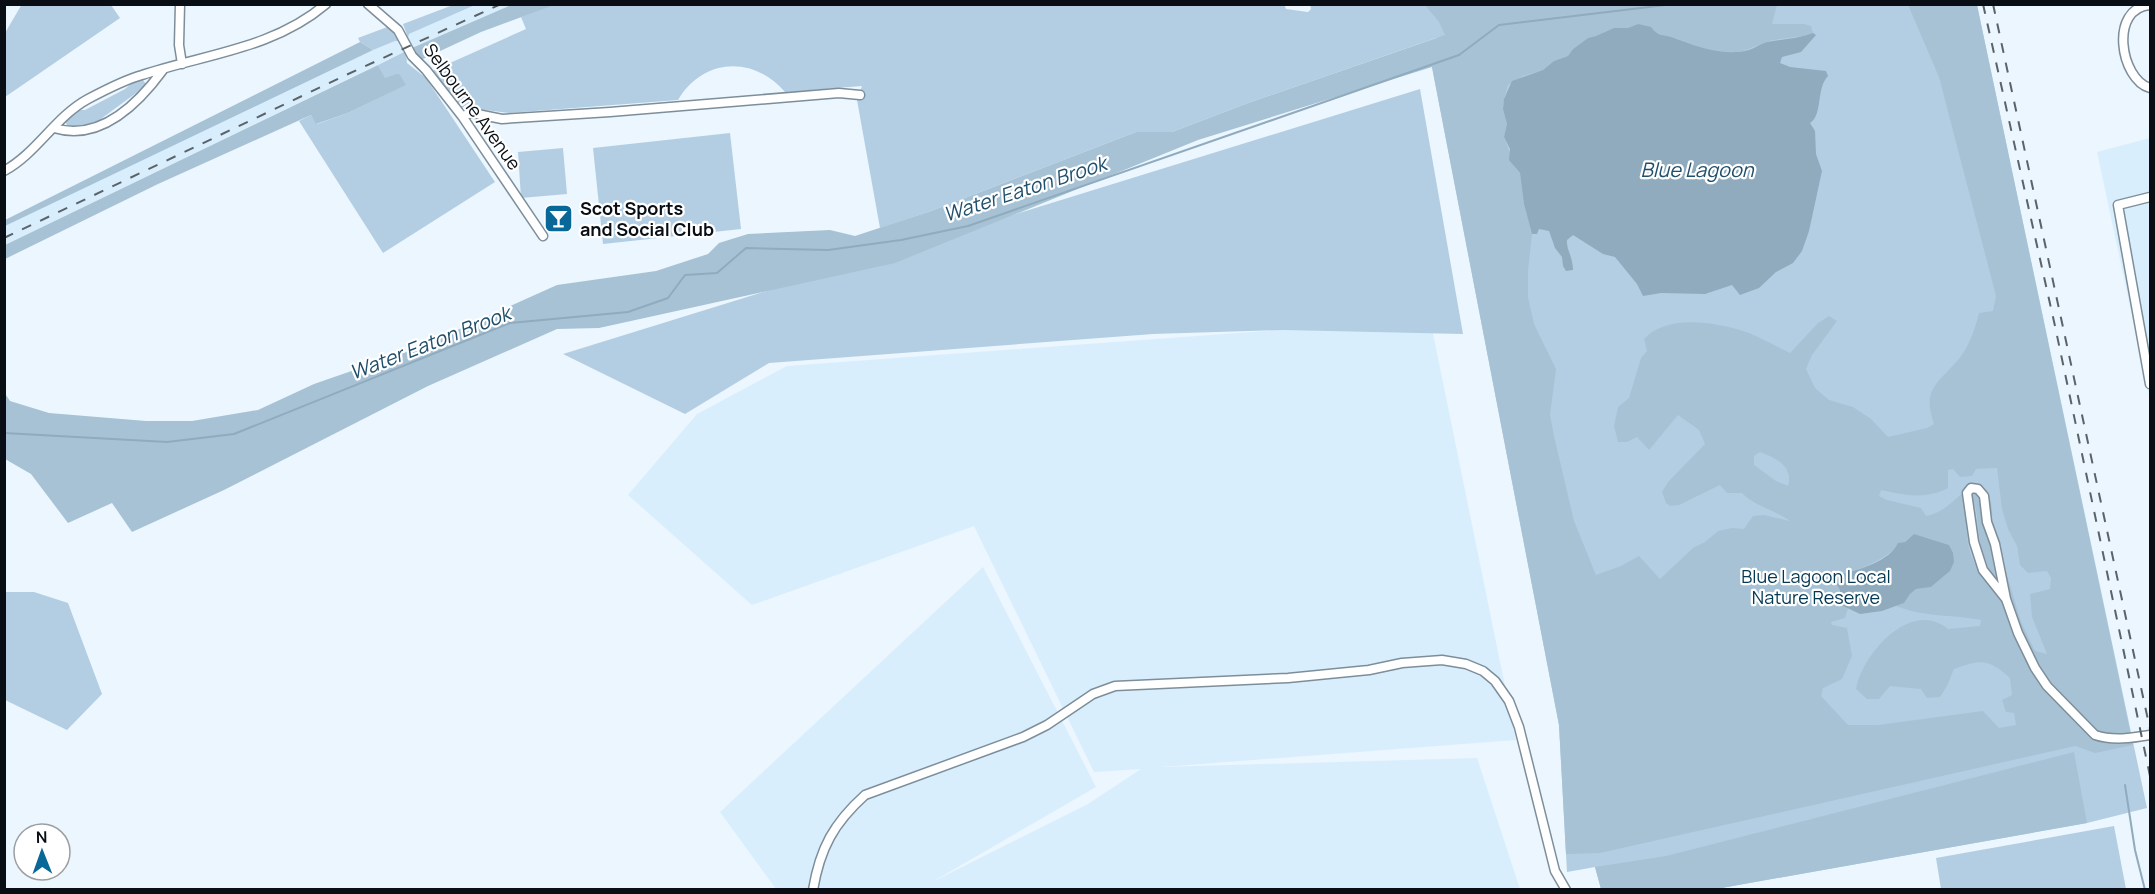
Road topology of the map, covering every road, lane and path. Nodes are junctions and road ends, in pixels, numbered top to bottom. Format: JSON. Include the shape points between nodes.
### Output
{"nodes":[{"id":1,"x":180,"y":4,"type":"edge"},
{"id":2,"x":326,"y":4,"type":"edge"},
{"id":3,"x":368,"y":4,"type":"edge"},
{"id":4,"x":2151,"y":5,"type":"edge"},
{"id":5,"x":182,"y":64,"type":"junction"},
{"id":6,"x":163,"y":70,"type":"junction"},
{"id":7,"x":2151,"y":88,"type":"edge"},
{"id":8,"x":860,"y":95,"type":"dead end"},
{"id":9,"x":462,"y":116,"type":"junction"},
{"id":10,"x":54,"y":128,"type":"junction"},
{"id":11,"x":4,"y":171,"type":"edge"},
{"id":12,"x":2151,"y":197,"type":"edge"},
{"id":13,"x":543,"y":236,"type":"dead end"},
{"id":14,"x":2151,"y":384,"type":"edge"},
{"id":15,"x":2007,"y":600,"type":"junction"},
{"id":16,"x":2151,"y":735,"type":"edge"},
{"id":17,"x":813,"y":890,"type":"edge"},
{"id":18,"x":1566,"y":890,"type":"edge"}],
"edges":[{"from":1,"to":5,"type":"street"},
{"from":2,"to":5,"type":"street","via":[[272,37]]},
{"from":3,"to":9,"type":"street","name":"Selbourne Avenue","via":[[398,30],[414,59]]},
{"from":4,"to":7,"type":"street","via":[[2142,5],[2127,17],[2124,38],[2128,62],[2136,76]]},
{"from":5,"to":6,"type":"street"},
{"from":6,"to":10,"type":"street","via":[[142,74],[86,100]]},
{"from":6,"to":10,"type":"street","via":[[134,104],[103,124],[69,132]]},
{"from":8,"to":9,"type":"street","via":[[839,93],[514,118],[472,113]]},
{"from":9,"to":13,"type":"street","name":"Selbourne Avenue"},
{"from":10,"to":11,"type":"street","via":[[24,158]]},
{"from":12,"to":14,"type":"street","via":[[2118,204]]},
{"from":15,"to":15,"type":"street","via":[[1983,570],[1974,542],[1967,494],[1971,488],[1984,496]]},
{"from":15,"to":16,"type":"street","via":[[2035,668],[2047,686],[2095,735],[2105,739]]},
{"from":17,"to":18,"type":"street","via":[[817,865],[830,834],[865,795],[1023,737],[1093,694],[1115,686],[1288,678],[1442,660],[1483,671],[1509,702],[1519,726],[1555,871]]}]}
